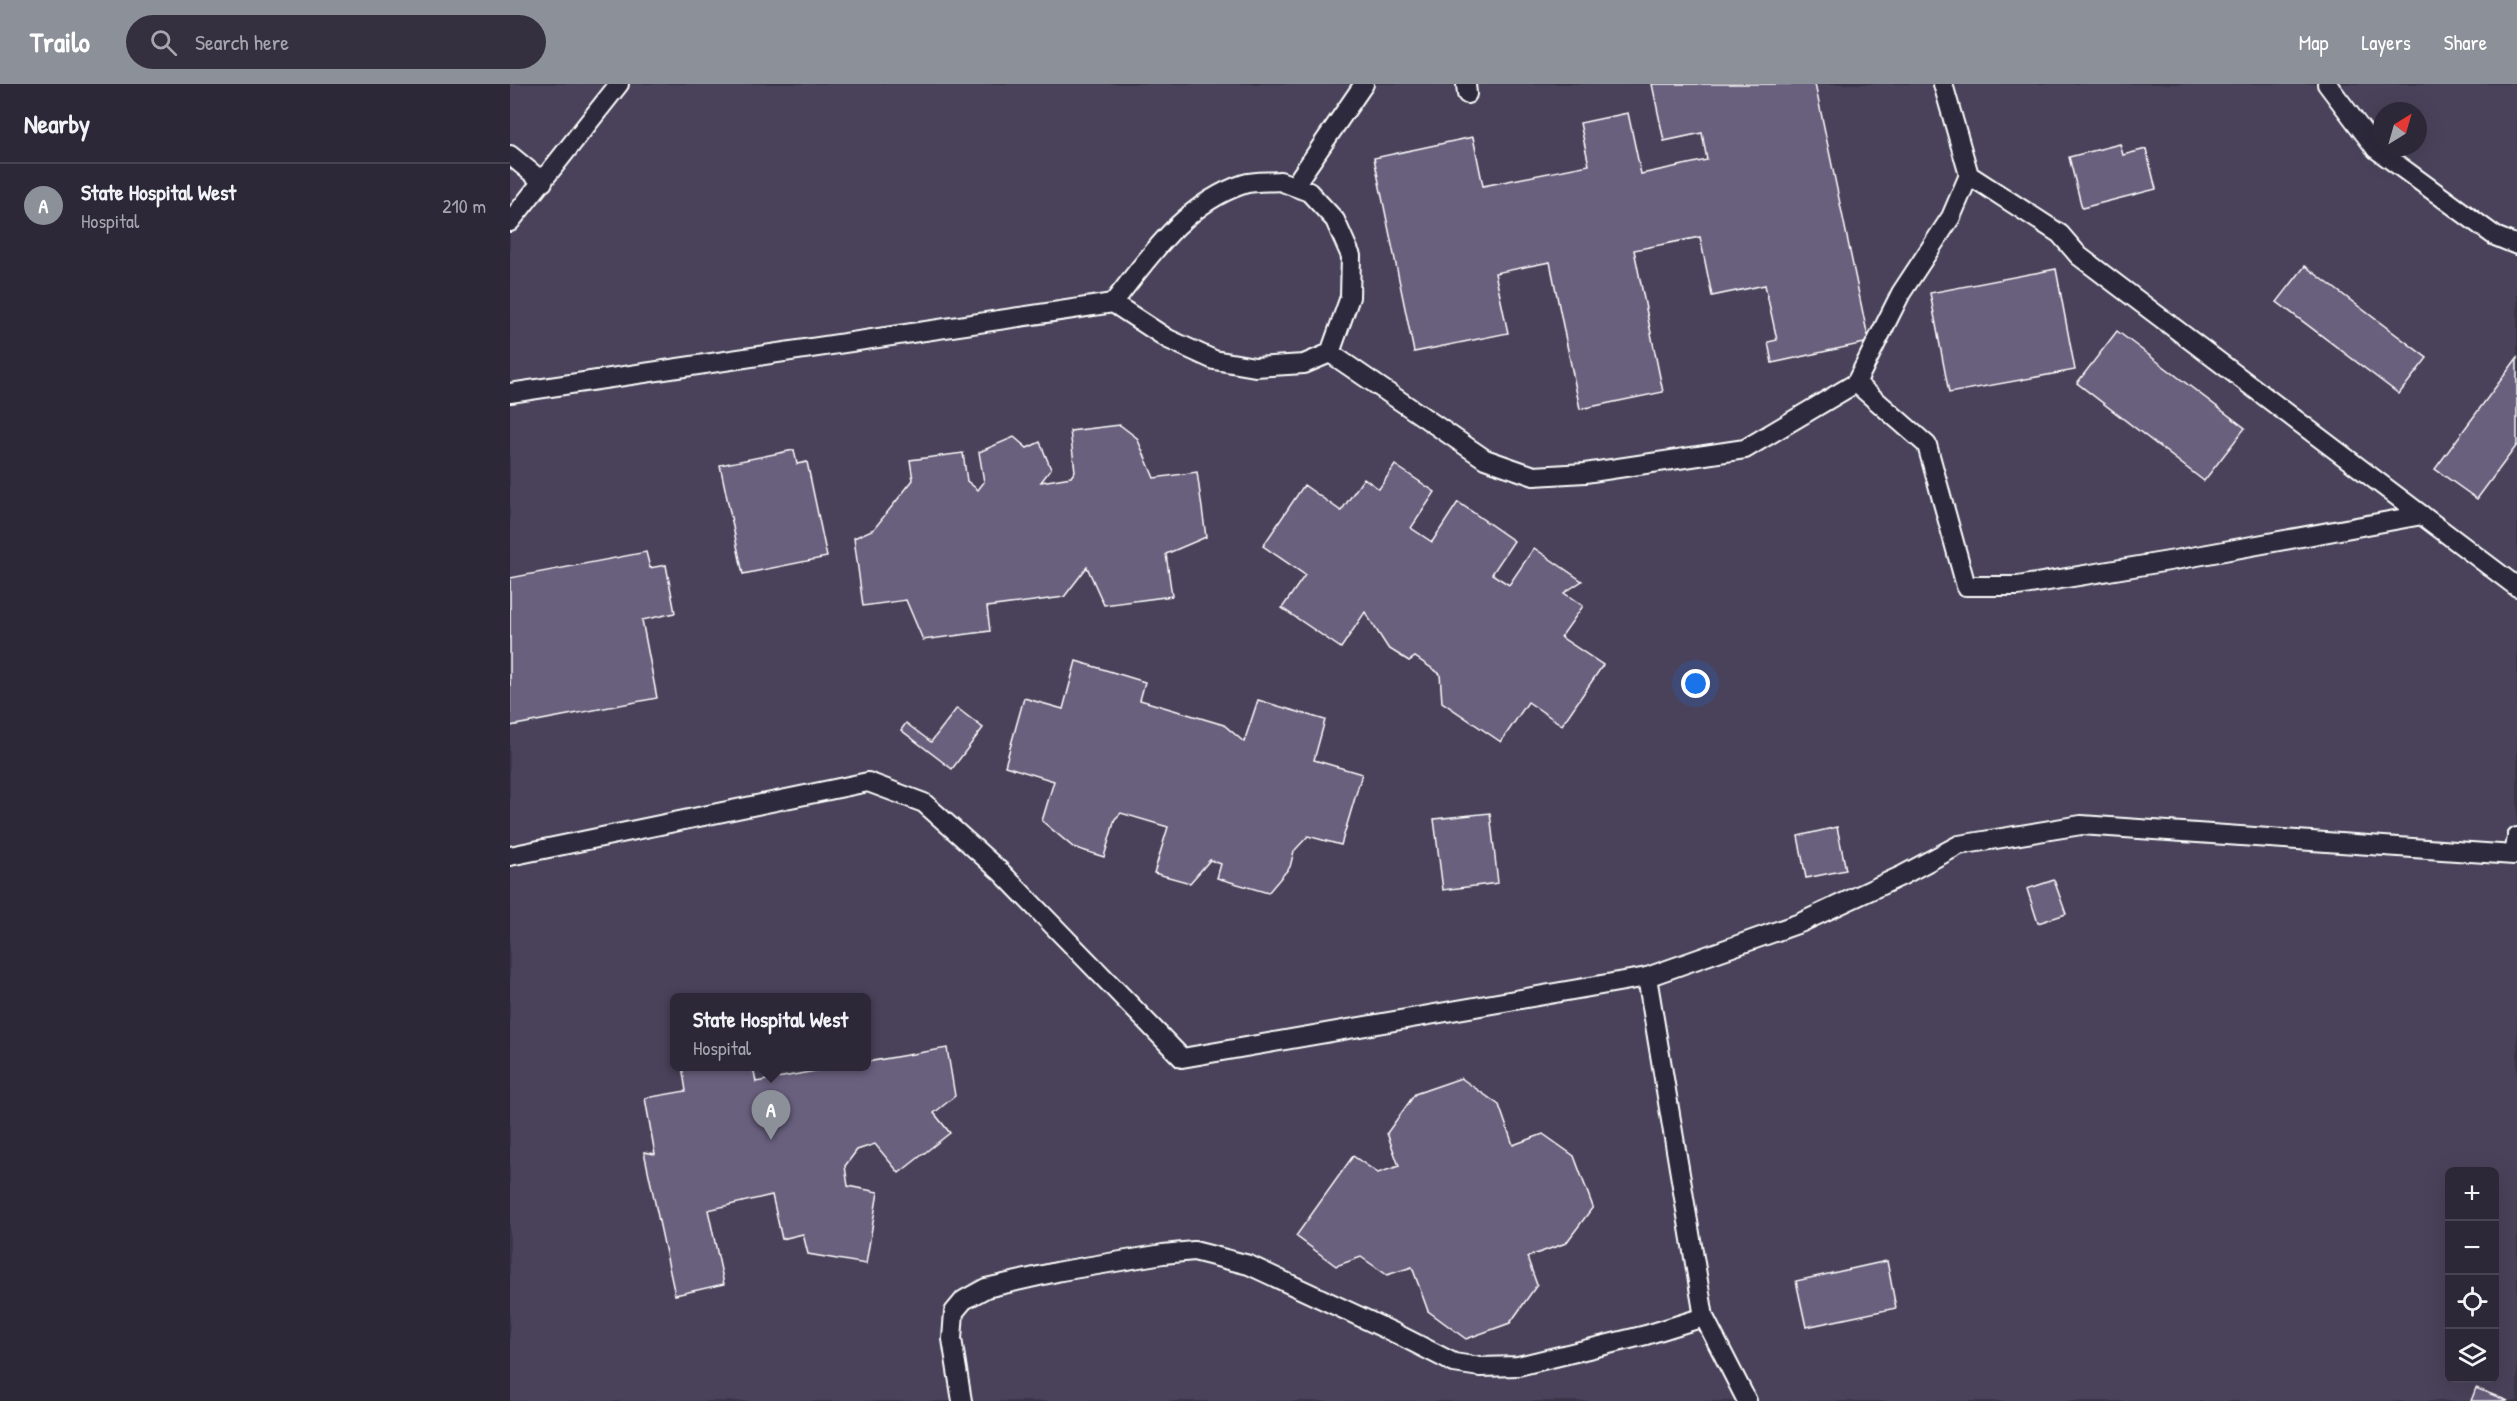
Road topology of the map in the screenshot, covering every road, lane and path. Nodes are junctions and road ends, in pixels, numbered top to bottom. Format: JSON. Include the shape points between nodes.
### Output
{"nodes":[{"id":1,"x":619,"y":84,"type":"edge"},
{"id":2,"x":1364,"y":84,"type":"edge"},
{"id":3,"x":1942,"y":84,"type":"edge"},
{"id":4,"x":2327,"y":84,"type":"edge"},
{"id":5,"x":510,"y":155,"type":"edge"},
{"id":6,"x":1969,"y":175,"type":"junction"},
{"id":7,"x":543,"y":182,"type":"junction"},
{"id":8,"x":1294,"y":186,"type":"junction"},
{"id":9,"x":510,"y":222,"type":"edge"},
{"id":10,"x":2517,"y":245,"type":"edge"},
{"id":11,"x":1113,"y":303,"type":"junction"},
{"id":12,"x":1330,"y":353,"type":"junction"},
{"id":13,"x":1856,"y":383,"type":"junction"},
{"id":14,"x":510,"y":393,"type":"edge"},
{"id":15,"x":2422,"y":515,"type":"junction"},
{"id":16,"x":2517,"y":586,"type":"edge"},
{"id":17,"x":2517,"y":837,"type":"edge"},
{"id":18,"x":510,"y":856,"type":"edge"},
{"id":19,"x":1647,"y":977,"type":"junction"},
{"id":20,"x":1704,"y":1317,"type":"junction"},
{"id":21,"x":963,"y":1401,"type":"edge"},
{"id":22,"x":1747,"y":1401,"type":"edge"}],
"edges":[{"from":1,"to":7,"type":"lane"},
{"from":2,"to":8,"type":"lane"},
{"from":3,"to":6,"type":"lane"},
{"from":4,"to":10,"type":"lane","via":[[2376,149],[2494,236]]},
{"from":5,"to":7,"type":"lane"},
{"from":6,"to":13,"type":"lane","via":[[1952,217],[1900,293]]},
{"from":6,"to":15,"type":"lane","via":[[2060,234],[2079,256]]},
{"from":7,"to":9,"type":"lane"},
{"from":8,"to":11,"type":"lane","via":[[1280,181],[1244,184],[1202,204],[1165,238]]},
{"from":8,"to":12,"type":"lane","via":[[1309,192],[1335,220],[1351,256],[1350,297]]},
{"from":11,"to":12,"type":"lane","via":[[1168,339],[1214,360],[1255,367],[1304,364]]},
{"from":11,"to":14,"type":"lane"},
{"from":12,"to":13,"type":"lane","via":[[1485,459],[1534,476],[1585,473],[1745,449]]},
{"from":13,"to":15,"type":"lane","via":[[1927,445],[1966,586],[2018,586]]},
{"from":15,"to":16,"type":"lane"},
{"from":17,"to":19,"type":"lane","via":[[2514,855],[2081,825],[1959,844],[1800,923]]},
{"from":18,"to":19,"type":"lane","via":[[868,782],[924,803],[1000,872],[1182,1058]]},
{"from":19,"to":20,"type":"lane"},
{"from":20,"to":21,"type":"lane","via":[[1518,1366],[1480,1367],[1454,1363],[1249,1265],[1194,1251],[1163,1254],[986,1288],[964,1300],[954,1312],[952,1339]]},
{"from":20,"to":22,"type":"lane"}]}
